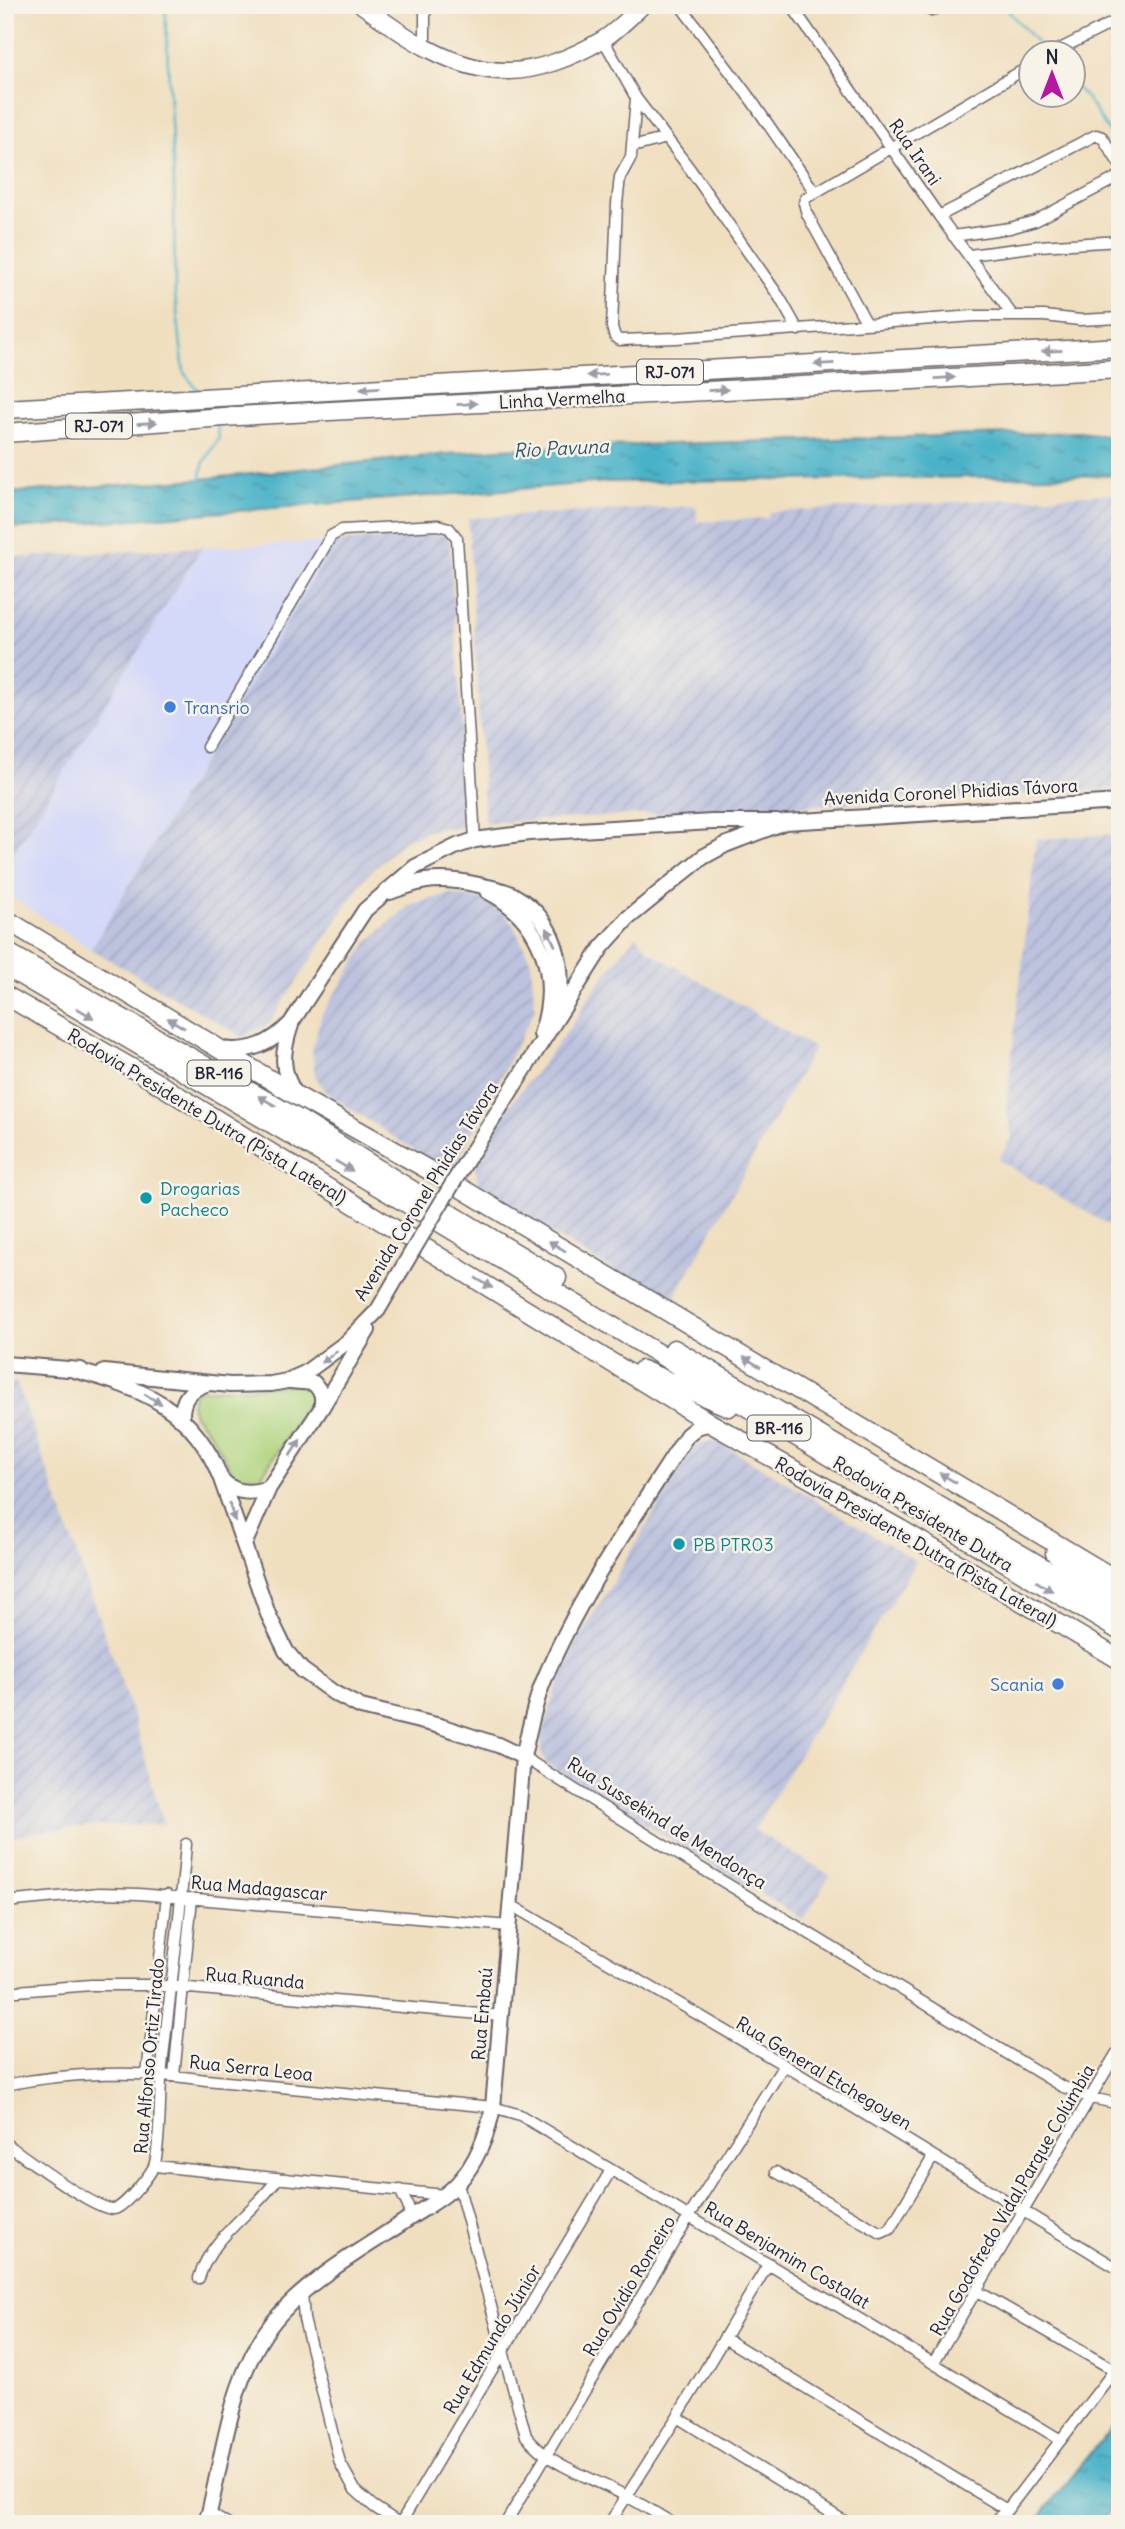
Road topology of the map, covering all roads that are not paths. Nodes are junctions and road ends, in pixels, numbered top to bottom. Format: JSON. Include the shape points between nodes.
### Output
{"nodes":[{"id":1,"x":362,"y":5,"type":"edge"},
{"id":2,"x":425,"y":5,"type":"edge"},
{"id":3,"x":643,"y":5,"type":"edge"},
{"id":4,"x":680,"y":5,"type":"edge"},
{"id":5,"x":791,"y":5,"type":"edge"},
{"id":6,"x":921,"y":5,"type":"edge"},
{"id":7,"x":944,"y":5,"type":"edge"},
{"id":8,"x":1112,"y":5,"type":"edge"},
{"id":9,"x":1120,"y":19,"type":"edge"},
{"id":10,"x":1083,"y":38,"type":"edge"},
{"id":11,"x":603,"y":39,"type":"junction"},
{"id":12,"x":425,"y":46,"type":"junction"},
{"id":13,"x":1016,"y":75,"type":"edge"},
{"id":14,"x":636,"y":98,"type":"junction"},
{"id":15,"x":667,"y":138,"type":"junction"},
{"id":16,"x":632,"y":147,"type":"junction"},
{"id":17,"x":892,"y":147,"type":"junction"},
{"id":18,"x":1120,"y":165,"type":"edge"},
{"id":19,"x":1120,"y":176,"type":"edge"},
{"id":20,"x":814,"y":191,"type":"junction"},
{"id":21,"x":939,"y":216,"type":"junction"},
{"id":22,"x":953,"y":236,"type":"junction"},
{"id":23,"x":1120,"y":241,"type":"edge"},
{"id":24,"x":969,"y":255,"type":"junction"},
{"id":25,"x":1013,"y":316,"type":"junction"},
{"id":26,"x":1120,"y":318,"type":"edge"},
{"id":27,"x":867,"y":324,"type":"junction"},
{"id":28,"x":798,"y":330,"type":"junction"},
{"id":29,"x":1120,"y":348,"type":"edge"},
{"id":30,"x":1120,"y":369,"type":"edge"},
{"id":31,"x":41,"y":407,"type":"junction"},
{"id":32,"x":5,"y":409,"type":"edge"},
{"id":33,"x":5,"y":415,"type":"edge"},
{"id":34,"x":5,"y":433,"type":"edge"},
{"id":35,"x":207,"y":747,"type":"dead end"},
{"id":36,"x":1120,"y":802,"type":"edge"},
{"id":37,"x":785,"y":822,"type":"junction"},
{"id":38,"x":475,"y":840,"type":"junction"},
{"id":39,"x":468,"y":883,"type":"junction"},
{"id":40,"x":379,"y":896,"type":"junction"},
{"id":41,"x":5,"y":919,"type":"edge"},
{"id":42,"x":5,"y":951,"type":"edge"},
{"id":43,"x":5,"y":966,"type":"edge"},
{"id":44,"x":5,"y":995,"type":"edge"},
{"id":45,"x":5,"y":1003,"type":"edge"},
{"id":46,"x":291,"y":1023,"type":"junction"},
{"id":47,"x":551,"y":1027,"type":"junction"},
{"id":48,"x":66,"y":1030,"type":"junction"},
{"id":49,"x":219,"y":1049,"type":"junction"},
{"id":50,"x":533,"y":1055,"type":"junction"},
{"id":51,"x":297,"y":1096,"type":"junction"},
{"id":52,"x":298,"y":1119,"type":"junction"},
{"id":53,"x":458,"y":1188,"type":"dead end"},
{"id":54,"x":415,"y":1247,"type":"junction"},
{"id":55,"x":378,"y":1310,"type":"junction"},
{"id":56,"x":587,"y":1346,"type":"junction"},
{"id":57,"x":5,"y":1364,"type":"edge"},
{"id":58,"x":74,"y":1370,"type":"junction"},
{"id":59,"x":287,"y":1381,"type":"junction"},
{"id":60,"x":211,"y":1382,"type":"junction"},
{"id":61,"x":680,"y":1404,"type":"junction"},
{"id":62,"x":322,"y":1407,"type":"junction"},
{"id":63,"x":182,"y":1420,"type":"junction"},
{"id":64,"x":710,"y":1423,"type":"junction"},
{"id":65,"x":784,"y":1431,"type":"junction"},
{"id":66,"x":687,"y":1435,"type":"junction"},
{"id":67,"x":221,"y":1479,"type":"junction"},
{"id":68,"x":269,"y":1488,"type":"junction"},
{"id":69,"x":1007,"y":1513,"type":"junction"},
{"id":70,"x":244,"y":1545,"type":"junction"},
{"id":71,"x":1120,"y":1582,"type":"edge"},
{"id":72,"x":1120,"y":1606,"type":"edge"},
{"id":73,"x":1120,"y":1613,"type":"edge"},
{"id":74,"x":1120,"y":1631,"type":"edge"},
{"id":75,"x":1120,"y":1660,"type":"edge"},
{"id":76,"x":523,"y":1757,"type":"junction"},
{"id":77,"x":186,"y":1844,"type":"dead end"},
{"id":78,"x":167,"y":1895,"type":"junction"},
{"id":79,"x":187,"y":1897,"type":"junction"},
{"id":80,"x":5,"y":1902,"type":"edge"},
{"id":81,"x":511,"y":1905,"type":"junction"},
{"id":82,"x":509,"y":1926,"type":"junction"},
{"id":83,"x":156,"y":1985,"type":"junction"},
{"id":84,"x":170,"y":1986,"type":"junction"},
{"id":85,"x":182,"y":1988,"type":"junction"},
{"id":86,"x":5,"y":1992,"type":"edge"},
{"id":87,"x":502,"y":2016,"type":"junction"},
{"id":88,"x":1116,"y":2054,"type":"dead end"},
{"id":89,"x":783,"y":2065,"type":"junction"},
{"id":90,"x":147,"y":2074,"type":"junction"},
{"id":91,"x":161,"y":2075,"type":"junction"},
{"id":92,"x":174,"y":2075,"type":"junction"},
{"id":93,"x":5,"y":2085,"type":"edge"},
{"id":94,"x":1091,"y":2098,"type":"junction"},
{"id":95,"x":1120,"y":2104,"type":"edge"},
{"id":96,"x":493,"y":2107,"type":"junction"},
{"id":97,"x":5,"y":2143,"type":"edge"},
{"id":98,"x":933,"y":2157,"type":"junction"},
{"id":99,"x":155,"y":2166,"type":"junction"},
{"id":100,"x":611,"y":2170,"type":"junction"},
{"id":101,"x":776,"y":2172,"type":"dead end"},
{"id":102,"x":278,"y":2178,"type":"junction"},
{"id":103,"x":458,"y":2184,"type":"junction"},
{"id":104,"x":400,"y":2190,"type":"junction"},
{"id":105,"x":444,"y":2195,"type":"junction"},
{"id":106,"x":1024,"y":2213,"type":"junction"},
{"id":107,"x":690,"y":2215,"type":"junction"},
{"id":108,"x":410,"y":2218,"type":"junction"},
{"id":109,"x":769,"y":2263,"type":"junction"},
{"id":110,"x":1118,"y":2266,"type":"edge"},
{"id":111,"x":199,"y":2278,"type":"dead end"},
{"id":112,"x":977,"y":2291,"type":"junction"},
{"id":113,"x":302,"y":2293,"type":"junction"},
{"id":114,"x":288,"y":2307,"type":"junction"},
{"id":115,"x":304,"y":2319,"type":"junction"},
{"id":116,"x":724,"y":2338,"type":"junction"},
{"id":117,"x":503,"y":2349,"type":"junction"},
{"id":118,"x":934,"y":2362,"type":"junction"},
{"id":119,"x":1117,"y":2366,"type":"edge"},
{"id":120,"x":677,"y":2417,"type":"junction"},
{"id":121,"x":1061,"y":2440,"type":"junction"},
{"id":122,"x":546,"y":2455,"type":"junction"},
{"id":123,"x":625,"y":2495,"type":"junction"},
{"id":124,"x":1007,"y":2511,"type":"junction"},
{"id":125,"x":207,"y":2518,"type":"edge"},
{"id":126,"x":227,"y":2524,"type":"edge"},
{"id":127,"x":400,"y":2524,"type":"edge"},
{"id":128,"x":505,"y":2524,"type":"edge"},
{"id":129,"x":608,"y":2524,"type":"edge"},
{"id":130,"x":674,"y":2524,"type":"edge"},
{"id":131,"x":849,"y":2524,"type":"edge"},
{"id":132,"x":992,"y":2524,"type":"edge"}],
"edges":[{"from":1,"to":12,"type":"main road"},
{"from":2,"to":12,"type":"street"},
{"from":3,"to":11,"type":"main road"},
{"from":4,"to":20,"type":"street"},
{"from":5,"to":17,"type":"street","name":"Rua Irani"},
{"from":6,"to":7,"type":"street","via":[[932,11]]},
{"from":8,"to":9,"type":"street"},
{"from":9,"to":10,"type":"street"},
{"from":11,"to":12,"type":"main road","via":[[554,61],[507,72],[478,68]]},
{"from":11,"to":14,"type":"street"},
{"from":13,"to":17,"type":"street"},
{"from":14,"to":15,"type":"street"},
{"from":14,"to":16,"type":"street"},
{"from":15,"to":16,"type":"street"},
{"from":15,"to":28,"type":"street"},
{"from":16,"to":28,"type":"street","via":[[617,204],[615,337]]},
{"from":17,"to":20,"type":"street"},
{"from":17,"to":21,"type":"street","name":"Rua Irani"},
{"from":18,"to":21,"type":"street","via":[[1098,135]]},
{"from":19,"to":22,"type":"street","via":[[1035,221]]},
{"from":20,"to":27,"type":"street","via":[[804,203],[807,214]]},
{"from":21,"to":22,"type":"street","name":"Rua Irani"},
{"from":22,"to":24,"type":"street","name":"Rua Irani"},
{"from":23,"to":24,"type":"street"},
{"from":24,"to":25,"type":"street","name":"Rua Irani"},
{"from":25,"to":26,"type":"street"},
{"from":25,"to":27,"type":"street"},
{"from":27,"to":28,"type":"street"},
{"from":29,"to":31,"type":"highway","name":"Linha Vermelha","number":"RJ-071","one_way":true},
{"from":34,"to":30,"type":"highway","name":"Linha Vermelha","number":"RJ-071","one_way":true},
{"from":31,"to":32,"type":"highway"},
{"from":31,"to":33,"type":"highway"},
{"from":35,"to":38,"type":"street","via":[[331,536],[342,530],[449,528],[457,538]]},
{"from":36,"to":37,"type":"street","name":"Avenida Coronel Phidias Távora"},
{"from":37,"to":38,"type":"street","name":"Avenida Coronel Phidias Távora","via":[[528,832]]},
{"from":37,"to":47,"type":"street","name":"Avenida Coronel Phidias Távora","via":[[703,857],[628,918],[602,947]]},
{"from":38,"to":40,"type":"street","name":"Avenida Coronel Phidias Távora","via":[[424,862]]},
{"from":39,"to":40,"type":"street","via":[[428,881]]},
{"from":47,"to":39,"type":"street","one_way":true,"via":[[561,982],[557,950],[548,929],[516,896]]},
{"from":39,"to":50,"type":"street","via":[[514,909],[541,945],[550,990]]},
{"from":40,"to":46,"type":"street","name":"Avenida Coronel Phidias Távora","via":[[354,925]]},
{"from":49,"to":41,"type":"highway","number":"BR-116","one_way":true},
{"from":52,"to":42,"type":"highway","number":"BR-116","one_way":true},
{"from":43,"to":52,"type":"highway","number":"BR-116","one_way":true,"via":[[426,1207]]},
{"from":44,"to":48,"type":"highway","name":"Rodovia Presidente Dutra (Pista Lateral)","number":"BR-116"},
{"from":45,"to":48,"type":"main road"},
{"from":46,"to":49,"type":"street","name":"Avenida Coronel Phidias Távora","via":[[276,1038],[257,1047]]},
{"from":46,"to":51,"type":"street","name":"Avenida Coronel Phidias Távora","via":[[283,1063]]},
{"from":47,"to":50,"type":"street","name":"Avenida Coronel Phidias Távora"},
{"from":48,"to":54,"type":"highway","name":"Rodovia Presidente Dutra (Pista Lateral)","number":"BR-116"},
{"from":49,"to":51,"type":"highway","number":"BR-116"},
{"from":50,"to":54,"type":"street","name":"Avenida Coronel Phidias Távora","bridge":true},
{"from":51,"to":52,"type":"highway","number":"BR-116","via":[[441,1180]]},
{"from":69,"to":53,"type":"highway","number":"BR-116","one_way":true},
{"from":54,"to":55,"type":"street","name":"Avenida Coronel Phidias Távora"},
{"from":54,"to":56,"type":"highway","name":"Rodovia Presidente Dutra (Pista Lateral)","number":"BR-116","one_way":true},
{"from":55,"to":59,"type":"street","name":"Avenida Coronel Phidias Távora","one_way":true,"via":[[334,1354]]},
{"from":55,"to":62,"type":"street"},
{"from":56,"to":61,"type":"highway","name":"Rodovia Presidente Dutra (Pista Lateral)","number":"BR-116"},
{"from":56,"to":65,"type":"highway"},
{"from":57,"to":58,"type":"street","name":"Avenida Coronel Phidias Távora"},
{"from":58,"to":60,"type":"street","name":"Avenida Coronel Phidias Távora"},
{"from":58,"to":63,"type":"street","name":"Rua Sussekind de Mendonça","one_way":true,"via":[[122,1383]]},
{"from":59,"to":60,"type":"street","name":"Avenida Coronel Phidias Távora","via":[[252,1385]]},
{"from":59,"to":62,"type":"street","via":[[314,1383],[323,1394]]},
{"from":60,"to":63,"type":"street","via":[[186,1397]]},
{"from":61,"to":64,"type":"highway","name":"Rodovia Presidente Dutra (Pista Lateral)","number":"BR-116"},
{"from":61,"to":66,"type":"street"},
{"from":68,"to":62,"type":"street","one_way":true},
{"from":63,"to":67,"type":"street","name":"Rua Sussekind de Mendonça","via":[[202,1441]]},
{"from":64,"to":66,"type":"street"},
{"from":64,"to":75,"type":"highway","name":"Rodovia Presidente Dutra (Pista Lateral)","number":"BR-116"},
{"from":65,"to":73,"type":"highway","name":"Rodovia Presidente Dutra","number":"BR-116","via":[[442,1217]]},
{"from":65,"to":74,"type":"highway","name":"Rodovia Presidente Dutra","number":"BR-116","one_way":true},
{"from":66,"to":76,"type":"street","name":"Rua Embaú","via":[[556,1654]]},
{"from":67,"to":68,"type":"street","via":[[237,1490]]},
{"from":67,"to":70,"type":"street","name":"Rua Sussekind de Mendonça","one_way":true},
{"from":68,"to":70,"type":"street"},
{"from":69,"to":71,"type":"highway","number":"BR-116"},
{"from":69,"to":72,"type":"highway"},
{"from":70,"to":76,"type":"street","name":"Rua Sussekind de Mendonça","via":[[286,1651],[315,1681],[361,1707],[440,1726]]},
{"from":76,"to":81,"type":"street","name":"Rua Embaú"},
{"from":76,"to":94,"type":"street","name":"Rua Sussekind de Mendonça","via":[[1061,2086]]},
{"from":77,"to":79,"type":"street","name":"Rua Alfonso Ortiz Tirado"},
{"from":78,"to":79,"type":"street","name":"Rua Madagascar"},
{"from":78,"to":80,"type":"street","name":"Rua Madagascar","via":[[99,1893]]},
{"from":78,"to":83,"type":"street","name":"Rua Alfonso Ortiz Tirado"},
{"from":79,"to":82,"type":"street","name":"Rua Madagascar"},
{"from":79,"to":84,"type":"street","name":"Rua Alfonso Ortiz Tirado"},
{"from":79,"to":85,"type":"street","name":"Rua Alfonso Ortiz Tirado"},
{"from":81,"to":82,"type":"street","name":"Rua Embaú"},
{"from":81,"to":89,"type":"street","name":"Rua General Etchegoyen"},
{"from":82,"to":87,"type":"street","name":"Rua Embaú"},
{"from":83,"to":84,"type":"street","name":"Rua Ruanda"},
{"from":83,"to":86,"type":"street","name":"Rua Ruanda"},
{"from":83,"to":90,"type":"street","name":"Rua Alfonso Ortiz Tirado"},
{"from":84,"to":85,"type":"street","name":"Rua Ruanda"},
{"from":84,"to":91,"type":"street","name":"Rua Alfonso Ortiz Tirado"},
{"from":85,"to":87,"type":"street","name":"Rua Ruanda"},
{"from":85,"to":92,"type":"street","name":"Rua Alfonso Ortiz Tirado"},
{"from":87,"to":96,"type":"street","name":"Rua Embaú"},
{"from":88,"to":94,"type":"street","name":"Rua Godofredo Vidal,Parque Colúmbia"},
{"from":89,"to":98,"type":"street","name":"Rua General Etchegoyen"},
{"from":89,"to":107,"type":"street","name":"Rua Ovídio Romeiro"},
{"from":90,"to":91,"type":"street","name":"Rua Serra Leoa"},
{"from":90,"to":93,"type":"street","name":"Rua Serra Leoa"},
{"from":91,"to":92,"type":"street","name":"Rua Serra Leoa"},
{"from":91,"to":99,"type":"street","name":"Rua Alfonso Ortiz Tirado"},
{"from":92,"to":96,"type":"street","name":"Rua Serra Leoa"},
{"from":94,"to":95,"type":"street","name":"Rua Sussekind de Mendonça"},
{"from":94,"to":106,"type":"street","name":"Rua Godofredo Vidal,Parque Colúmbia"},
{"from":96,"to":100,"type":"street","name":"Rua Benjamim Costalat","via":[[520,2115]]},
{"from":96,"to":103,"type":"street","name":"Rua Embaú","via":[[481,2146]]},
{"from":97,"to":99,"type":"street","name":"Rua Alfonso Ortiz Tirado","via":[[110,2209],[129,2200]]},
{"from":98,"to":101,"type":"street","via":[[890,2229],[881,2233]]},
{"from":98,"to":106,"type":"street","name":"Rua General Etchegoyen"},
{"from":99,"to":102,"type":"street"},
{"from":100,"to":107,"type":"street","name":"Rua Benjamim Costalat"},
{"from":100,"to":117,"type":"street","name":"Rua Edmundo Júnior"},
{"from":102,"to":104,"type":"street"},
{"from":102,"to":111,"type":"street","via":[[219,2242]]},
{"from":103,"to":105,"type":"street","name":"Rua Embaú"},
{"from":103,"to":117,"type":"street"},
{"from":104,"to":105,"type":"street"},
{"from":104,"to":108,"type":"street"},
{"from":105,"to":108,"type":"street","name":"Rua Embaú"},
{"from":106,"to":110,"type":"street","name":"Rua General Etchegoyen"},
{"from":106,"to":112,"type":"street","name":"Rua Godofredo Vidal,Parque Colúmbia"},
{"from":107,"to":109,"type":"street","name":"Rua Benjamim Costalat"},
{"from":107,"to":122,"type":"street","name":"Rua Ovídio Romeiro"},
{"from":108,"to":113,"type":"street","name":"Rua Embaú"},
{"from":109,"to":116,"type":"street"},
{"from":109,"to":118,"type":"street","name":"Rua Benjamim Costalat"},
{"from":112,"to":118,"type":"street","name":"Rua Godofredo Vidal,Parque Colúmbia"},
{"from":112,"to":119,"type":"street"},
{"from":113,"to":114,"type":"street","name":"Rua Embaú"},
{"from":113,"to":115,"type":"street"},
{"from":114,"to":115,"type":"street"},
{"from":114,"to":125,"type":"street","name":"Rua Embaú","via":[[265,2333],[241,2381]]},
{"from":115,"to":127,"type":"street","via":[[340,2463],[355,2490]]},
{"from":116,"to":120,"type":"street"},
{"from":116,"to":124,"type":"street"},
{"from":117,"to":122,"type":"street","via":[[523,2428]]},
{"from":117,"to":127,"type":"street","name":"Rua Edmundo Júnior"},
{"from":118,"to":121,"type":"street","name":"Rua Benjamim Costalat"},
{"from":119,"to":121,"type":"street"},
{"from":120,"to":123,"type":"street"},
{"from":120,"to":131,"type":"street"},
{"from":121,"to":124,"type":"street"},
{"from":122,"to":123,"type":"street"},
{"from":122,"to":128,"type":"street","name":"Rua Ovídio Romeiro"},
{"from":123,"to":129,"type":"street"},
{"from":123,"to":130,"type":"street"},
{"from":124,"to":132,"type":"street"},
{"from":125,"to":126,"type":"street"}]}
